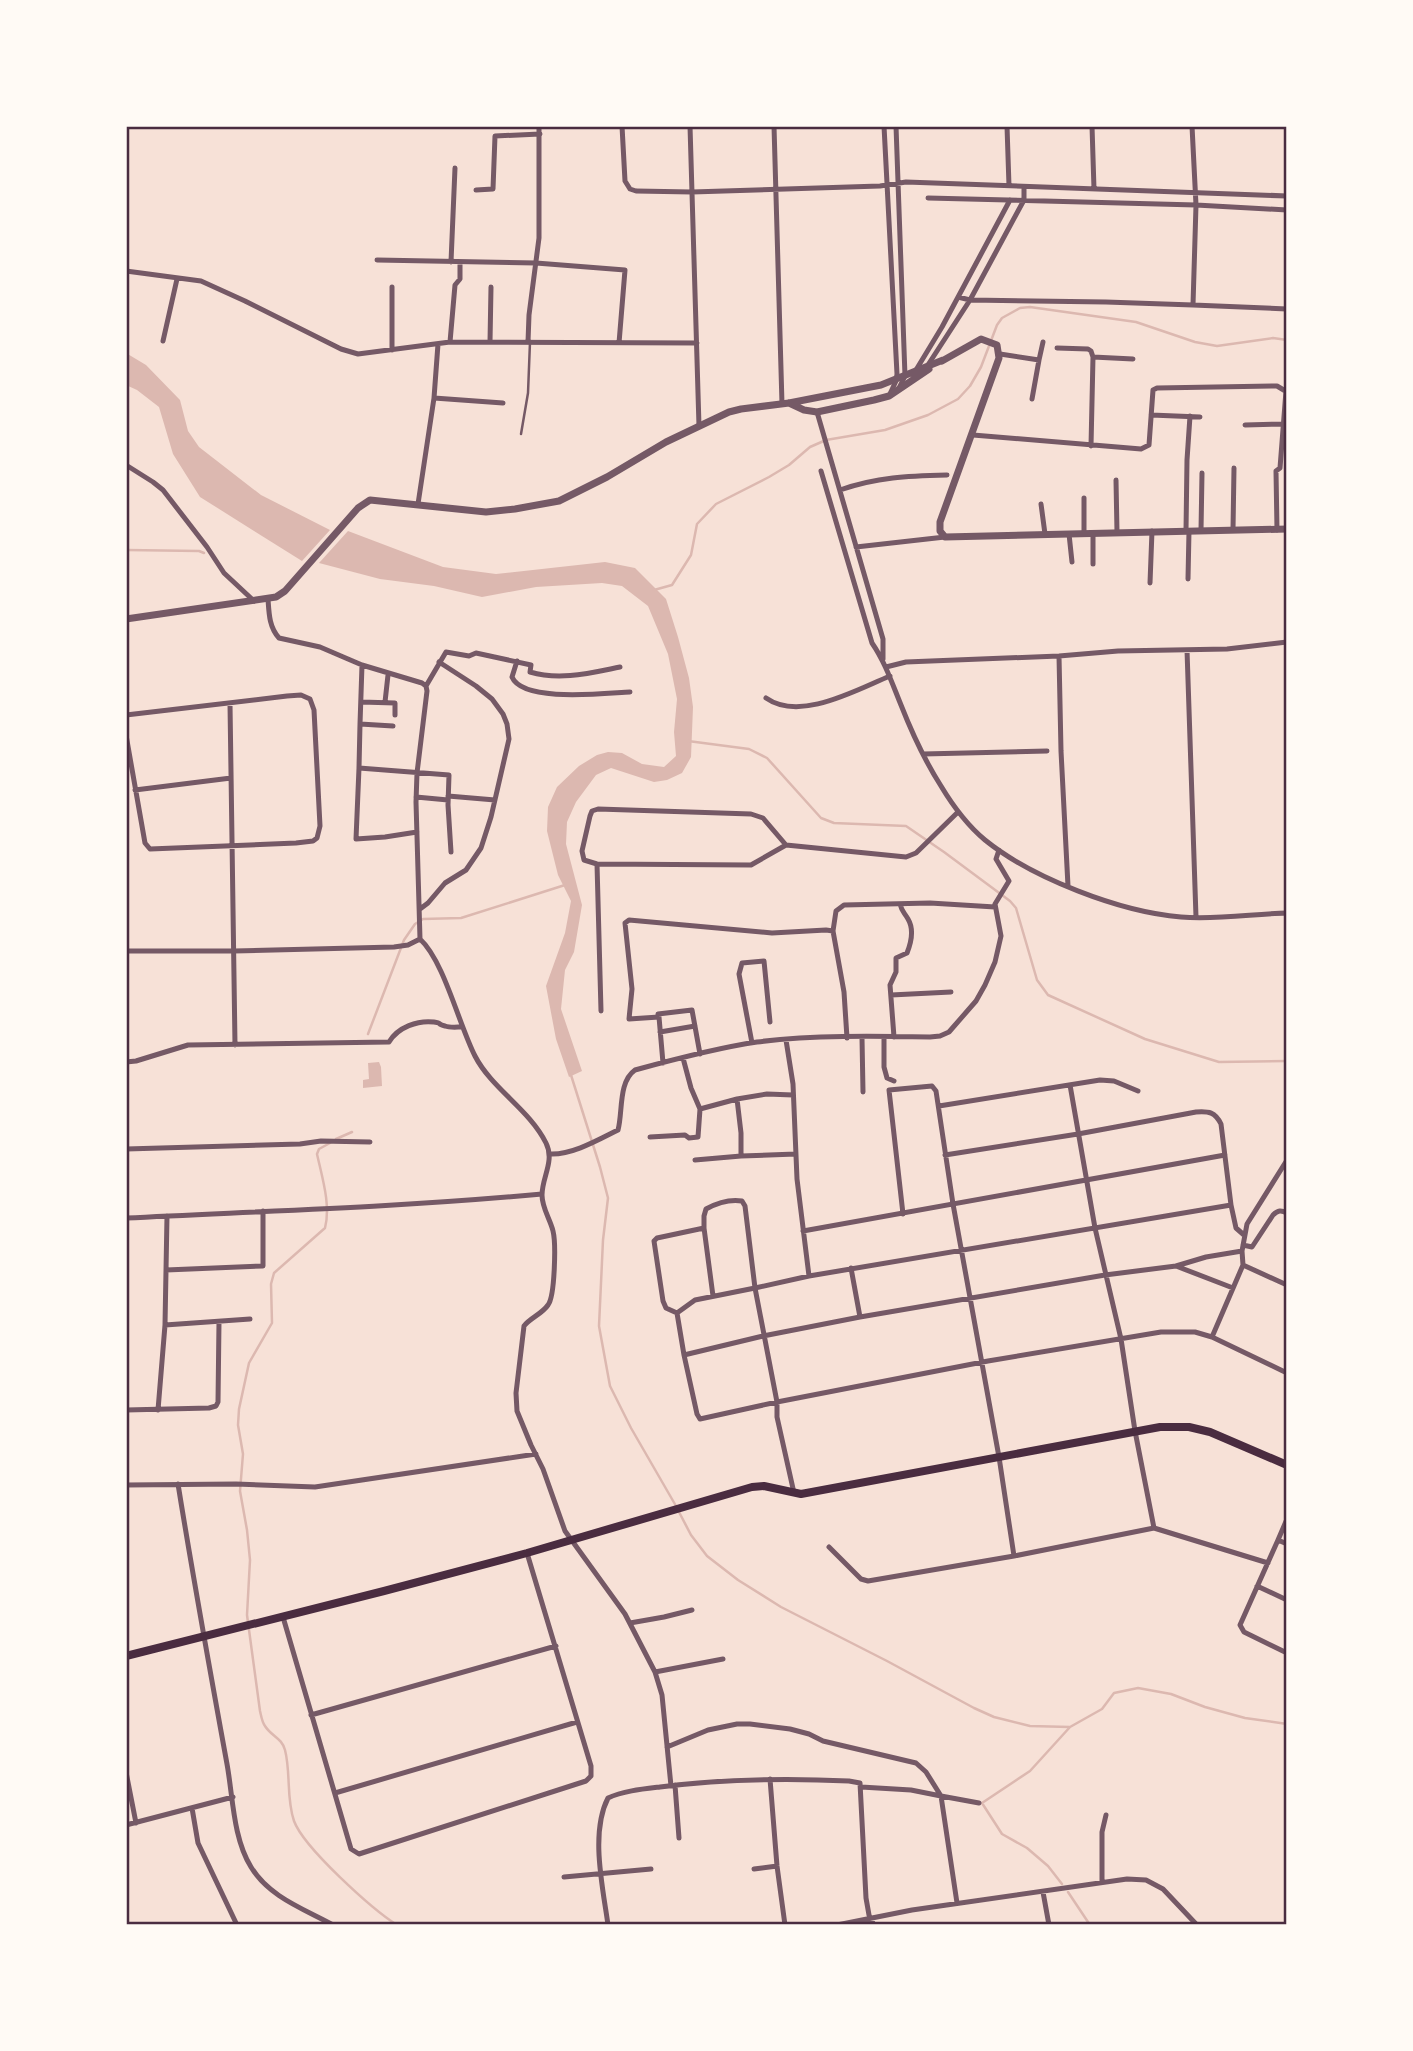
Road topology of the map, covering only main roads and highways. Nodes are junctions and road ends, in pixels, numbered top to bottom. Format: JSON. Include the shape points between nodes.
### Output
{"nodes":[{"id":1,"x":1287,"y":1465,"type":"edge"},
{"id":2,"x":126,"y":1656,"type":"edge"}],
"edges":[{"from":1,"to":2,"type":"main road","via":[[1210,1432],[1160,1427],[831,1489],[794,1493],[764,1486],[747,1488],[527,1553]]}]}
